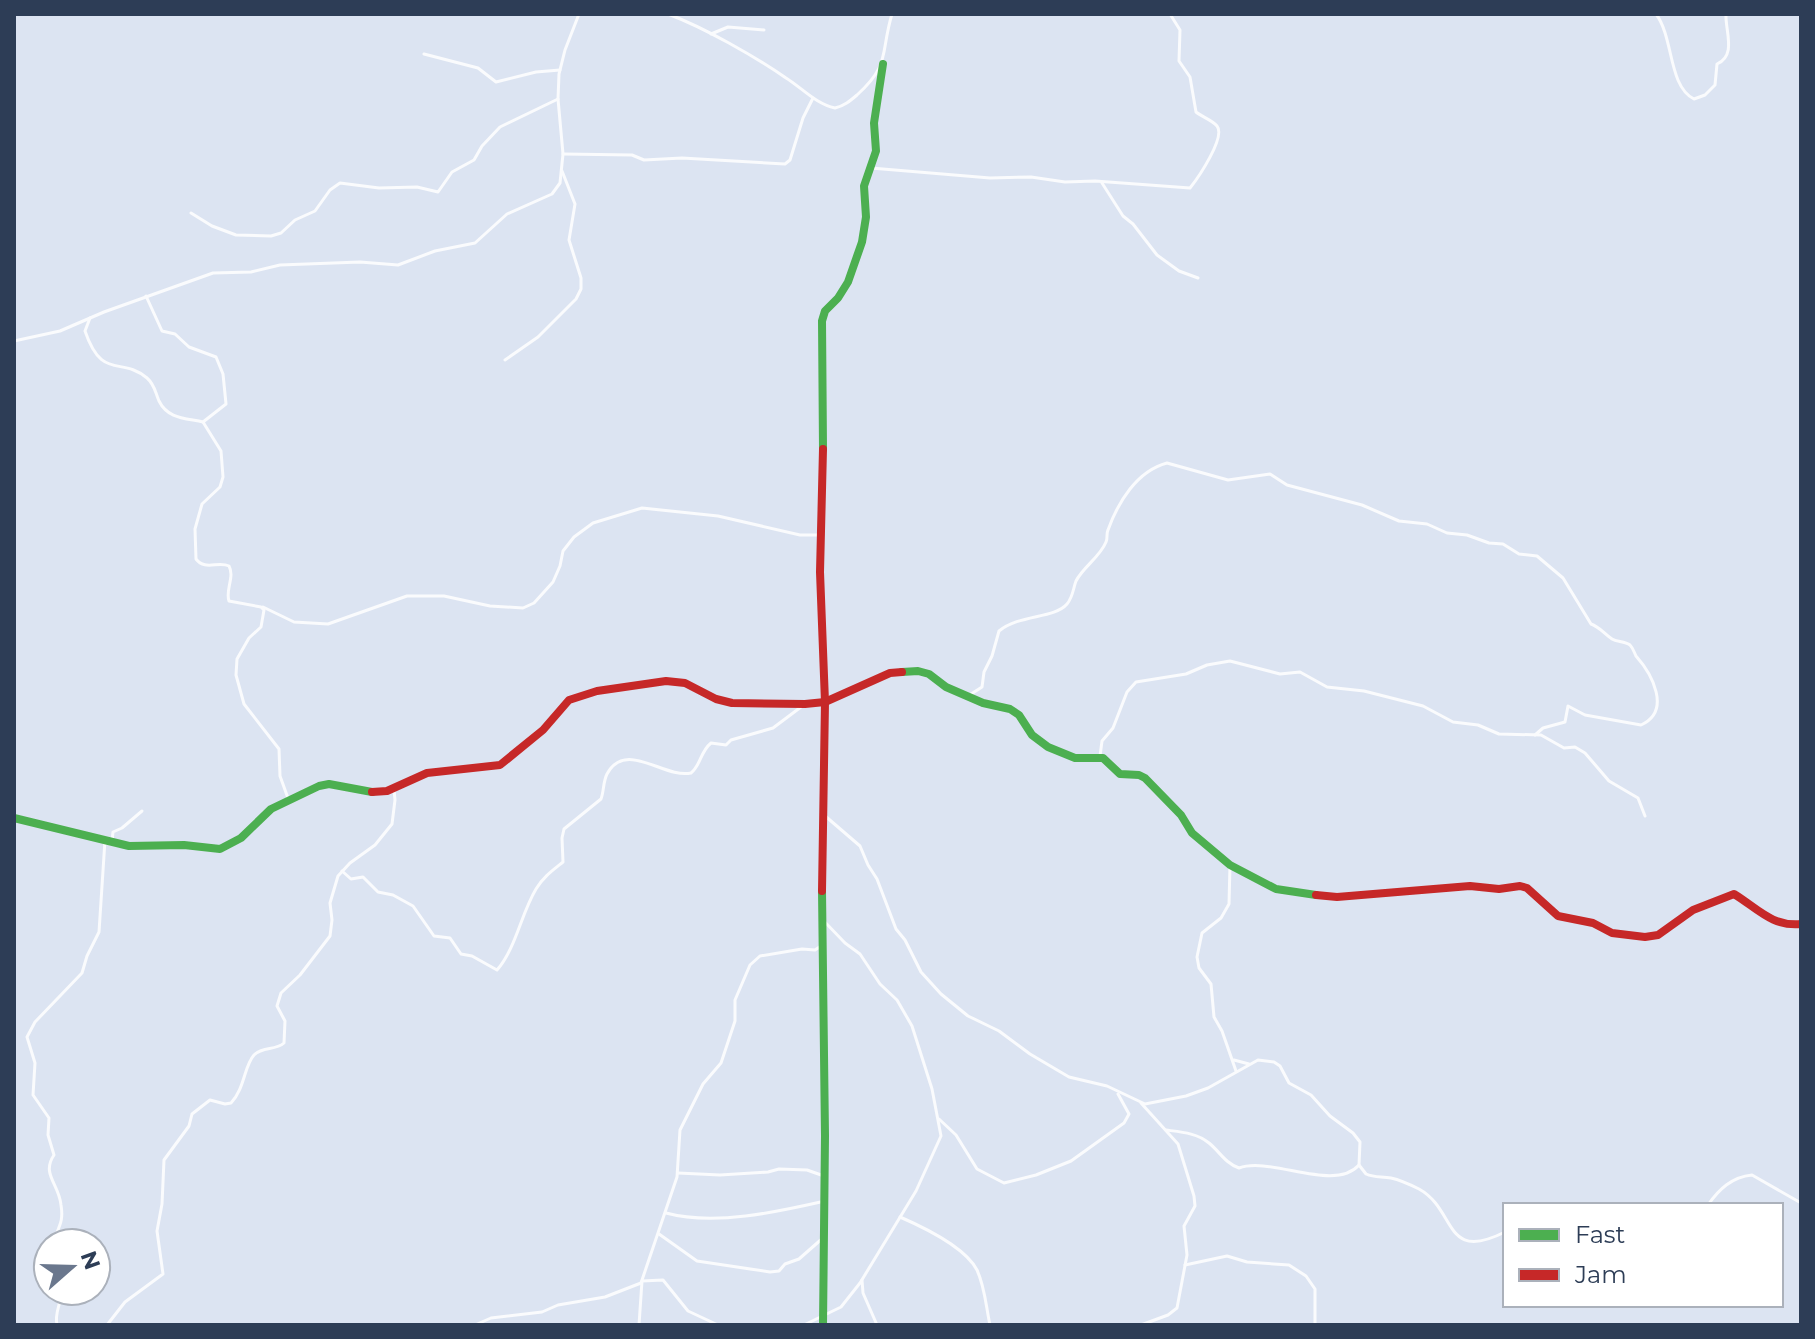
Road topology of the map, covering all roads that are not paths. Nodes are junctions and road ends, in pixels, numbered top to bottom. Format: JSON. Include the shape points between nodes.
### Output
{"nodes":[{"id":1,"x":579,"y":14,"type":"edge"},
{"id":2,"x":668,"y":14,"type":"edge"},
{"id":3,"x":892,"y":14,"type":"edge"},
{"id":4,"x":1170,"y":14,"type":"edge"},
{"id":5,"x":1656,"y":14,"type":"edge"},
{"id":6,"x":1726,"y":14,"type":"edge"},
{"id":7,"x":764,"y":30,"type":"dead end"},
{"id":8,"x":711,"y":34,"type":"junction"},
{"id":9,"x":424,"y":54,"type":"dead end"},
{"id":10,"x":883,"y":64,"type":"junction"},
{"id":11,"x":560,"y":70,"type":"junction"},
{"id":12,"x":813,"y":98,"type":"junction"},
{"id":13,"x":558,"y":99,"type":"junction"},
{"id":14,"x":563,"y":154,"type":"junction"},
{"id":15,"x":871,"y":168,"type":"junction"},
{"id":16,"x":562,"y":171,"type":"junction"},
{"id":17,"x":1101,"y":182,"type":"junction"},
{"id":18,"x":191,"y":213,"type":"dead end"},
{"id":19,"x":1198,"y":278,"type":"dead end"},
{"id":20,"x":146,"y":296,"type":"junction"},
{"id":21,"x":94,"y":316,"type":"junction"},
{"id":22,"x":77,"y":323,"type":"junction"},
{"id":23,"x":85,"y":331,"type":"junction"},
{"id":24,"x":14,"y":341,"type":"edge"},
{"id":25,"x":505,"y":360,"type":"dead end"},
{"id":26,"x":203,"y":422,"type":"junction"},
{"id":27,"x":822,"y":535,"type":"junction"},
{"id":28,"x":261,"y":607,"type":"junction"},
{"id":29,"x":968,"y":696,"type":"junction"},
{"id":30,"x":825,"y":702,"type":"junction"},
{"id":31,"x":805,"y":704,"type":"junction"},
{"id":32,"x":1535,"y":735,"type":"junction"},
{"id":33,"x":1097,"y":758,"type":"junction"},
{"id":34,"x":394,"y":790,"type":"junction"},
{"id":35,"x":289,"y":801,"type":"junction"},
{"id":36,"x":142,"y":811,"type":"dead end"},
{"id":37,"x":822,"y":812,"type":"junction"},
{"id":38,"x":1645,"y":816,"type":"dead end"},
{"id":39,"x":14,"y":818,"type":"edge"},
{"id":40,"x":109,"y":840,"type":"junction"},
{"id":41,"x":1230,"y":865,"type":"junction"},
{"id":42,"x":342,"y":871,"type":"junction"},
{"id":43,"x":821,"y":918,"type":"junction"},
{"id":44,"x":1801,"y":924,"type":"edge"},
{"id":45,"x":821,"y":945,"type":"junction"},
{"id":46,"x":1233,"y":1059,"type":"junction"},
{"id":47,"x":1249,"y":1064,"type":"junction"},
{"id":48,"x":1236,"y":1071,"type":"junction"},
{"id":49,"x":1116,"y":1090,"type":"junction"},
{"id":50,"x":1141,"y":1103,"type":"junction"},
{"id":51,"x":939,"y":1118,"type":"junction"},
{"id":52,"x":1166,"y":1130,"type":"junction"},
{"id":53,"x":1359,"y":1165,"type":"junction"},
{"id":54,"x":678,"y":1173,"type":"junction"},
{"id":55,"x":824,"y":1176,"type":"junction"},
{"id":56,"x":825,"y":1201,"type":"junction"},
{"id":57,"x":1709,"y":1203,"type":"edge"},
{"id":58,"x":1801,"y":1203,"type":"edge"},
{"id":59,"x":666,"y":1213,"type":"junction"},
{"id":60,"x":900,"y":1217,"type":"junction"},
{"id":61,"x":61,"y":1227,"type":"edge"},
{"id":62,"x":1503,"y":1233,"type":"edge"},
{"id":63,"x":658,"y":1234,"type":"junction"},
{"id":64,"x":824,"y":1237,"type":"junction"},
{"id":65,"x":1185,"y":1265,"type":"junction"},
{"id":66,"x":862,"y":1280,"type":"junction"},
{"id":67,"x":642,"y":1281,"type":"junction"},
{"id":68,"x":857,"y":1287,"type":"junction"},
{"id":69,"x":863,"y":1290,"type":"junction"},
{"id":70,"x":823,"y":1321,"type":"edge"},
{"id":71,"x":107,"y":1325,"type":"edge"},
{"id":72,"x":475,"y":1325,"type":"edge"},
{"id":73,"x":639,"y":1325,"type":"edge"},
{"id":74,"x":718,"y":1325,"type":"edge"},
{"id":75,"x":804,"y":1325,"type":"edge"},
{"id":76,"x":877,"y":1325,"type":"edge"},
{"id":77,"x":990,"y":1325,"type":"edge"},
{"id":78,"x":1141,"y":1325,"type":"edge"},
{"id":79,"x":1315,"y":1325,"type":"edge"}],
"edges":[{"from":1,"to":11,"type":"street"},
{"from":2,"to":8,"type":"street"},
{"from":3,"to":10,"type":"street"},
{"from":4,"to":17,"type":"street","via":[[1180,30],[1179,61],[1190,77],[1196,112],[1217,126],[1219,138],[1190,188]]},
{"from":5,"to":6,"type":"street","via":[[1679,84],[1694,99],[1715,85],[1717,64],[1727,56]]},
{"from":7,"to":8,"type":"street","via":[[728,27]]},
{"from":8,"to":12,"type":"street"},
{"from":9,"to":11,"type":"street","via":[[478,68],[496,82]]},
{"from":10,"to":12,"type":"street","via":[[871,82],[840,107]]},
{"from":10,"to":15,"type":"street"},
{"from":11,"to":13,"type":"street"},
{"from":12,"to":14,"type":"street","via":[[785,164]]},
{"from":13,"to":14,"type":"street"},
{"from":13,"to":18,"type":"street","via":[[500,127],[438,192],[340,183],[315,211],[271,236],[236,235]]},
{"from":14,"to":16,"type":"street"},
{"from":15,"to":17,"type":"street"},
{"from":15,"to":27,"type":"street","via":[[864,186],[860,248],[845,288],[822,317]]},
{"from":16,"to":20,"type":"street","via":[[552,194],[507,214],[483,238],[462,247],[398,265],[280,265],[214,273]]},
{"from":16,"to":25,"type":"street","via":[[575,204],[569,240],[581,289],[538,337]]},
{"from":17,"to":19,"type":"street","via":[[1157,255]]},
{"from":20,"to":21,"type":"street"},
{"from":20,"to":26,"type":"street","via":[[162,331],[219,361],[226,404]]},
{"from":21,"to":22,"type":"street"},
{"from":21,"to":23,"type":"street"},
{"from":22,"to":23,"type":"street"},
{"from":22,"to":24,"type":"street"},
{"from":23,"to":26,"type":"street","via":[[103,362],[149,380],[170,414]]},
{"from":26,"to":28,"type":"street","via":[[221,451],[223,477],[202,504],[195,529],[196,559],[205,566],[230,567],[229,601]]},
{"from":27,"to":28,"type":"street","via":[[642,508],[593,523],[574,537],[550,586],[523,608],[446,596],[407,596],[328,624],[294,622]]},
{"from":27,"to":30,"type":"street"},
{"from":28,"to":35,"type":"street","via":[[262,624],[243,648],[236,675],[244,704],[279,749],[280,776]]},
{"from":29,"to":30,"type":"street","via":[[926,673],[902,671]]},
{"from":29,"to":32,"type":"street","via":[[982,687],[999,631],[1019,619],[1064,607],[1078,577],[1106,543],[1107,530],[1134,484],[1167,463],[1228,480],[1270,474],[1399,521],[1498,542],[1541,558],[1563,578],[1591,624],[1630,645],[1650,672],[1657,702],[1654,714],[1641,725],[1585,715],[1568,706],[1565,722]]},
{"from":29,"to":33,"type":"street","via":[[1016,712],[1048,747],[1075,758]]},
{"from":30,"to":31,"type":"street"},
{"from":30,"to":37,"type":"street"},
{"from":31,"to":34,"type":"street","via":[[732,703],[680,681],[597,691],[566,702],[504,763],[427,773]]},
{"from":31,"to":42,"type":"street","via":[[773,728],[726,745],[711,743],[691,773],[669,773],[638,759],[611,767],[601,799],[564,829],[563,862],[538,885],[497,970],[461,954],[450,938],[434,936],[411,905],[378,892],[362,876],[351,879]]},
{"from":32,"to":33,"type":"street","via":[[1495,733],[1405,701],[1327,687],[1300,672],[1280,674],[1224,661],[1136,682]]},
{"from":32,"to":38,"type":"street","via":[[1581,750],[1609,781],[1638,798]]},
{"from":33,"to":41,"type":"street","via":[[1120,774],[1145,778],[1192,833]]},
{"from":34,"to":35,"type":"street","via":[[324,785]]},
{"from":34,"to":42,"type":"street","via":[[392,824]]},
{"from":35,"to":40,"type":"street","via":[[220,849],[129,846]]},
{"from":36,"to":40,"type":"street"},
{"from":37,"to":43,"type":"street"},
{"from":37,"to":49,"type":"street","via":[[860,846],[896,929],[941,994],[1065,1075]]},
{"from":39,"to":40,"type":"street"},
{"from":40,"to":61,"type":"street","via":[[99,932],[82,973],[27,1037],[35,1063],[33,1095],[49,1118],[54,1155],[49,1175],[62,1206]]},
{"from":41,"to":44,"type":"street","via":[[1279,890],[1331,897],[1523,886],[1558,916],[1645,937],[1734,894],[1766,919]]},
{"from":41,"to":46,"type":"street","via":[[1231,900],[1221,918],[1200,936],[1197,957],[1211,984],[1214,1017]]},
{"from":42,"to":71,"type":"street","via":[[331,898],[330,936],[278,1000],[285,1021],[284,1043],[254,1055],[233,1102],[208,1100],[192,1114],[163,1163],[157,1231],[163,1274],[125,1302]]},
{"from":43,"to":45,"type":"street"},
{"from":43,"to":51,"type":"street","via":[[863,957],[897,1000],[912,1026]]},
{"from":45,"to":54,"type":"street","via":[[753,961],[735,1000],[735,1021],[721,1063],[703,1084],[680,1130]]},
{"from":45,"to":55,"type":"street"},
{"from":46,"to":47,"type":"street"},
{"from":46,"to":48,"type":"street"},
{"from":47,"to":48,"type":"street"},
{"from":47,"to":53,"type":"street","via":[[1277,1063],[1289,1083],[1350,1130],[1360,1142]]},
{"from":48,"to":50,"type":"street","via":[[1195,1093]]},
{"from":49,"to":50,"type":"street"},
{"from":49,"to":51,"type":"street","via":[[1129,1114],[1126,1121],[1067,1163],[1005,1183],[977,1169]]},
{"from":50,"to":52,"type":"street"},
{"from":51,"to":60,"type":"street","via":[[939,1145]]},
{"from":52,"to":53,"type":"street","via":[[1201,1138],[1239,1168],[1250,1164],[1339,1175]]},
{"from":52,"to":65,"type":"street","via":[[1178,1144],[1195,1202],[1184,1226]]},
{"from":53,"to":62,"type":"street","via":[[1368,1175],[1392,1178],[1424,1192],[1461,1238],[1488,1241]]},
{"from":54,"to":55,"type":"street","via":[[781,1169]]},
{"from":54,"to":59,"type":"street"},
{"from":55,"to":56,"type":"street"},
{"from":56,"to":59,"type":"street","via":[[710,1219]]},
{"from":56,"to":64,"type":"street"},
{"from":57,"to":58,"type":"street","via":[[1737,1178],[1752,1175]]},
{"from":59,"to":63,"type":"street"},
{"from":60,"to":66,"type":"street"},
{"from":60,"to":77,"type":"street","via":[[932,1232],[973,1264]]},
{"from":63,"to":64,"type":"street","via":[[697,1261],[770,1272],[798,1260]]},
{"from":63,"to":67,"type":"street"},
{"from":64,"to":70,"type":"street"},
{"from":65,"to":78,"type":"street","via":[[1176,1309]]},
{"from":65,"to":79,"type":"street","via":[[1227,1256],[1289,1265],[1315,1289]]},
{"from":66,"to":68,"type":"street"},
{"from":66,"to":69,"type":"street"},
{"from":67,"to":72,"type":"street","via":[[605,1297]]},
{"from":67,"to":73,"type":"street"},
{"from":67,"to":74,"type":"street","via":[[663,1280],[688,1311]]},
{"from":68,"to":69,"type":"street"},
{"from":68,"to":70,"type":"street"},
{"from":69,"to":76,"type":"street"},
{"from":70,"to":75,"type":"street"}]}
